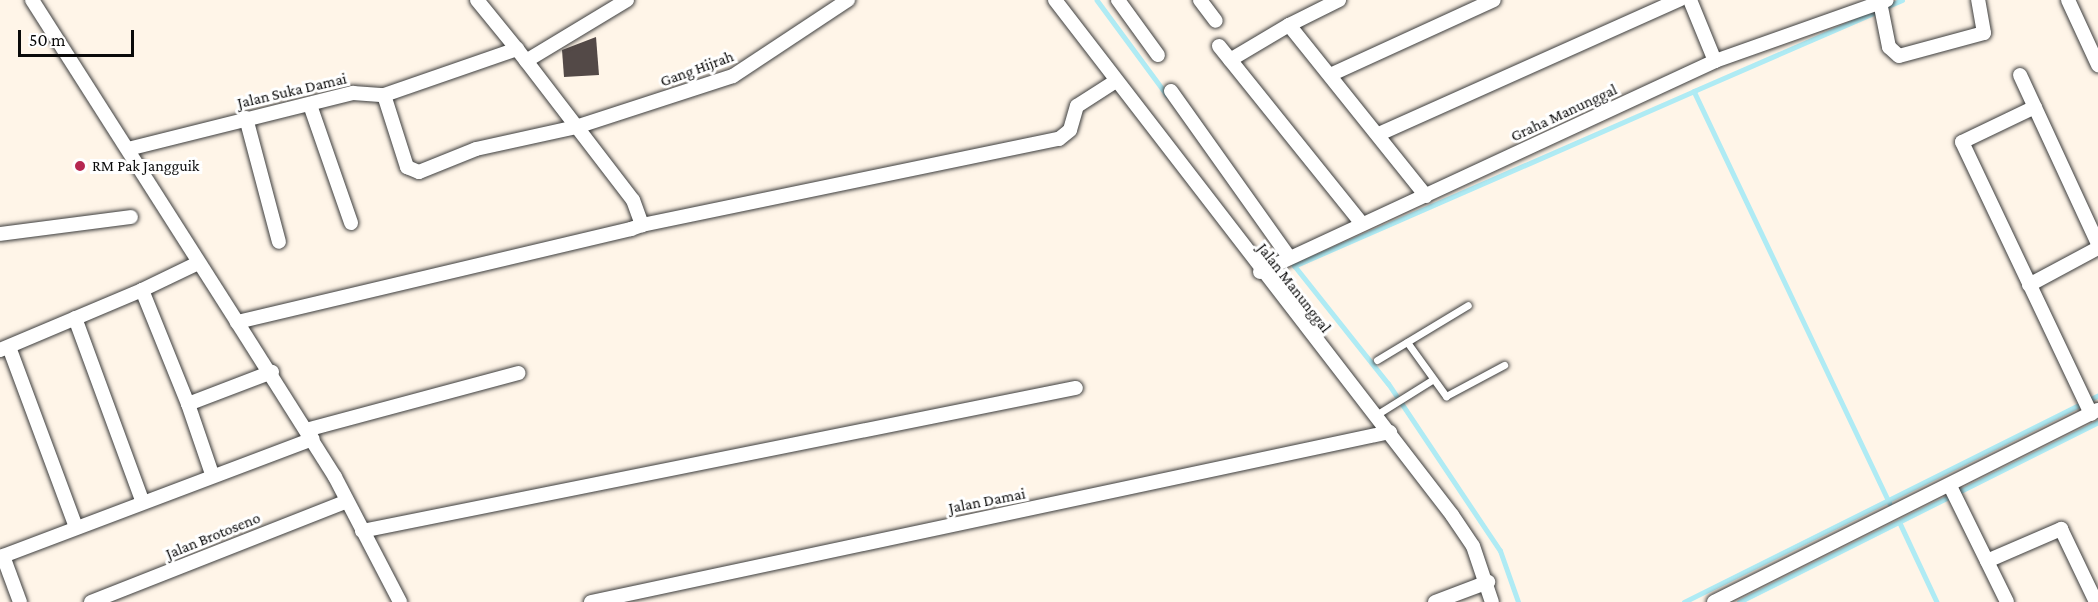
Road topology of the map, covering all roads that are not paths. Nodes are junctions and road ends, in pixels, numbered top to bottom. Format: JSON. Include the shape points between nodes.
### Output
{"nodes":[{"id":1,"x":32,"y":0,"type":"edge"},
{"id":2,"x":477,"y":0,"type":"edge"},
{"id":3,"x":627,"y":0,"type":"edge"},
{"id":4,"x":848,"y":0,"type":"edge"},
{"id":5,"x":1055,"y":0,"type":"edge"},
{"id":6,"x":1118,"y":0,"type":"edge"},
{"id":7,"x":1200,"y":0,"type":"edge"},
{"id":8,"x":1339,"y":0,"type":"edge"},
{"id":9,"x":1494,"y":0,"type":"edge"},
{"id":10,"x":1679,"y":0,"type":"edge"},
{"id":11,"x":1690,"y":0,"type":"edge"},
{"id":12,"x":1978,"y":0,"type":"edge"},
{"id":13,"x":2068,"y":0,"type":"edge"},
{"id":14,"x":1883,"y":1,"type":"edge"},
{"id":15,"x":1216,"y":21,"type":"dead end"},
{"id":16,"x":1289,"y":25,"type":"junction"},
{"id":17,"x":1219,"y":46,"type":"dead end"},
{"id":18,"x":517,"y":49,"type":"junction"},
{"id":19,"x":1158,"y":55,"type":"dead end"},
{"id":20,"x":1230,"y":60,"type":"junction"},
{"id":21,"x":526,"y":61,"type":"junction"},
{"id":22,"x":1715,"y":61,"type":"junction"},
{"id":23,"x":2098,"y":65,"type":"edge"},
{"id":24,"x":1330,"y":75,"type":"junction"},
{"id":25,"x":2020,"y":75,"type":"dead end"},
{"id":26,"x":1116,"y":81,"type":"junction"},
{"id":27,"x":1171,"y":91,"type":"dead end"},
{"id":28,"x":384,"y":95,"type":"junction"},
{"id":29,"x":310,"y":105,"type":"junction"},
{"id":30,"x":2035,"y":107,"type":"junction"},
{"id":31,"x":246,"y":118,"type":"junction"},
{"id":32,"x":576,"y":127,"type":"junction"},
{"id":33,"x":1378,"y":134,"type":"junction"},
{"id":34,"x":128,"y":149,"type":"junction"},
{"id":35,"x":1426,"y":196,"type":"junction"},
{"id":36,"x":131,"y":217,"type":"dead end"},
{"id":37,"x":351,"y":223,"type":"dead end"},
{"id":38,"x":1362,"y":224,"type":"junction"},
{"id":39,"x":642,"y":225,"type":"junction"},
{"id":40,"x":0,"y":234,"type":"edge"},
{"id":41,"x":279,"y":243,"type":"dead end"},
{"id":42,"x":2098,"y":246,"type":"edge"},
{"id":43,"x":1288,"y":257,"type":"junction"},
{"id":44,"x":198,"y":263,"type":"junction"},
{"id":45,"x":1262,"y":271,"type":"junction"},
{"id":46,"x":2029,"y":285,"type":"junction"},
{"id":47,"x":142,"y":290,"type":"junction"},
{"id":48,"x":1468,"y":305,"type":"dead end"},
{"id":49,"x":75,"y":318,"type":"junction"},
{"id":50,"x":237,"y":322,"type":"junction"},
{"id":51,"x":1407,"y":342,"type":"junction"},
{"id":52,"x":4,"y":349,"type":"edge"},
{"id":53,"x":1377,"y":360,"type":"dead end"},
{"id":54,"x":1504,"y":365,"type":"dead end"},
{"id":55,"x":272,"y":372,"type":"junction"},
{"id":56,"x":519,"y":373,"type":"dead end"},
{"id":57,"x":1432,"y":380,"type":"junction"},
{"id":58,"x":1076,"y":388,"type":"dead end"},
{"id":59,"x":188,"y":404,"type":"junction"},
{"id":60,"x":2092,"y":411,"type":"edge"},
{"id":61,"x":1378,"y":414,"type":"junction"},
{"id":62,"x":1390,"y":432,"type":"junction"},
{"id":63,"x":309,"y":434,"type":"junction"},
{"id":64,"x":212,"y":474,"type":"junction"},
{"id":65,"x":1950,"y":486,"type":"junction"},
{"id":66,"x":142,"y":501,"type":"junction"},
{"id":67,"x":347,"y":501,"type":"junction"},
{"id":68,"x":76,"y":527,"type":"junction"},
{"id":69,"x":362,"y":531,"type":"junction"},
{"id":70,"x":2,"y":551,"type":"edge"},
{"id":71,"x":1987,"y":561,"type":"junction"},
{"id":72,"x":1488,"y":582,"type":"junction"},
{"id":73,"x":20,"y":602,"type":"edge"},
{"id":74,"x":91,"y":602,"type":"edge"},
{"id":75,"x":400,"y":602,"type":"edge"},
{"id":76,"x":591,"y":602,"type":"edge"},
{"id":77,"x":1435,"y":602,"type":"edge"},
{"id":78,"x":1492,"y":602,"type":"edge"},
{"id":79,"x":1714,"y":602,"type":"edge"},
{"id":80,"x":2007,"y":602,"type":"edge"},
{"id":81,"x":2096,"y":602,"type":"edge"}],
"edges":[{"from":1,"to":34,"type":"street"},
{"from":2,"to":18,"type":"street"},
{"from":3,"to":21,"type":"street"},
{"from":4,"to":32,"type":"street","name":"Gang Hijrah","via":[[733,76]]},
{"from":5,"to":26,"type":"street","name":"Jalan Manunggal"},
{"from":6,"to":19,"type":"street"},
{"from":7,"to":15,"type":"street"},
{"from":8,"to":16,"type":"street"},
{"from":9,"to":24,"type":"street"},
{"from":10,"to":33,"type":"street"},
{"from":11,"to":22,"type":"street"},
{"from":12,"to":14,"type":"street","via":[[1984,33],[1899,56],[1889,47]]},
{"from":13,"to":23,"type":"street"},
{"from":14,"to":22,"type":"street","name":"Graha Manunggal"},
{"from":16,"to":20,"type":"street"},
{"from":16,"to":24,"type":"street"},
{"from":17,"to":20,"type":"street"},
{"from":18,"to":21,"type":"street"},
{"from":18,"to":28,"type":"street","name":"Jalan Suka Damai"},
{"from":20,"to":38,"type":"street"},
{"from":21,"to":32,"type":"street"},
{"from":22,"to":35,"type":"street","name":"Graha Manunggal"},
{"from":24,"to":33,"type":"street"},
{"from":25,"to":30,"type":"street"},
{"from":26,"to":39,"type":"street","via":[[1077,106],[1070,130],[1059,139]]},
{"from":26,"to":45,"type":"street","name":"Jalan Manunggal"},
{"from":27,"to":43,"type":"street"},
{"from":28,"to":29,"type":"street","name":"Jalan Suka Damai","via":[[353,93]]},
{"from":28,"to":32,"type":"street","name":"Gang Hijrah","via":[[407,167],[419,172],[476,149]]},
{"from":29,"to":31,"type":"street","name":"Jalan Suka Damai"},
{"from":29,"to":37,"type":"street"},
{"from":30,"to":42,"type":"street"},
{"from":30,"to":46,"type":"street","via":[[1962,142]]},
{"from":31,"to":34,"type":"street","name":"Jalan Suka Damai"},
{"from":31,"to":41,"type":"street"},
{"from":32,"to":39,"type":"street","via":[[633,200]]},
{"from":33,"to":35,"type":"street"},
{"from":34,"to":44,"type":"street"},
{"from":35,"to":38,"type":"street","name":"Graha Manunggal"},
{"from":36,"to":40,"type":"street"},
{"from":38,"to":43,"type":"street","name":"Graha Manunggal"},
{"from":39,"to":50,"type":"street"},
{"from":42,"to":46,"type":"street"},
{"from":43,"to":45,"type":"street","name":"Graha Manunggal"},
{"from":44,"to":47,"type":"street"},
{"from":44,"to":50,"type":"street"},
{"from":45,"to":61,"type":"street","name":"Jalan Manunggal"},
{"from":46,"to":60,"type":"street"},
{"from":47,"to":49,"type":"street"},
{"from":47,"to":59,"type":"street"},
{"from":48,"to":51,"type":"lane"},
{"from":49,"to":52,"type":"street"},
{"from":49,"to":66,"type":"street"},
{"from":50,"to":55,"type":"street"},
{"from":51,"to":53,"type":"lane"},
{"from":51,"to":57,"type":"lane"},
{"from":52,"to":68,"type":"street"},
{"from":54,"to":57,"type":"lane","via":[[1453,395],[1441,392]]},
{"from":55,"to":59,"type":"street"},
{"from":55,"to":63,"type":"street"},
{"from":56,"to":63,"type":"street"},
{"from":57,"to":61,"type":"lane"},
{"from":58,"to":69,"type":"street"},
{"from":59,"to":64,"type":"street"},
{"from":60,"to":65,"type":"street"},
{"from":61,"to":62,"type":"street","name":"Jalan Manunggal"},
{"from":62,"to":72,"type":"street","name":"Jalan Manunggal","via":[[1473,546]]},
{"from":62,"to":76,"type":"street","name":"Jalan Damai"},
{"from":63,"to":64,"type":"street"},
{"from":63,"to":67,"type":"street"},
{"from":64,"to":66,"type":"street"},
{"from":65,"to":71,"type":"street"},
{"from":65,"to":79,"type":"street"},
{"from":66,"to":68,"type":"street"},
{"from":67,"to":69,"type":"street"},
{"from":67,"to":74,"type":"street","name":"Jalan Brotoseno"},
{"from":68,"to":70,"type":"street"},
{"from":69,"to":75,"type":"street"},
{"from":70,"to":73,"type":"street"},
{"from":71,"to":80,"type":"street"},
{"from":71,"to":81,"type":"street","via":[[2061,529]]},
{"from":72,"to":77,"type":"street"},
{"from":72,"to":78,"type":"street","name":"Jalan Manunggal"}]}
